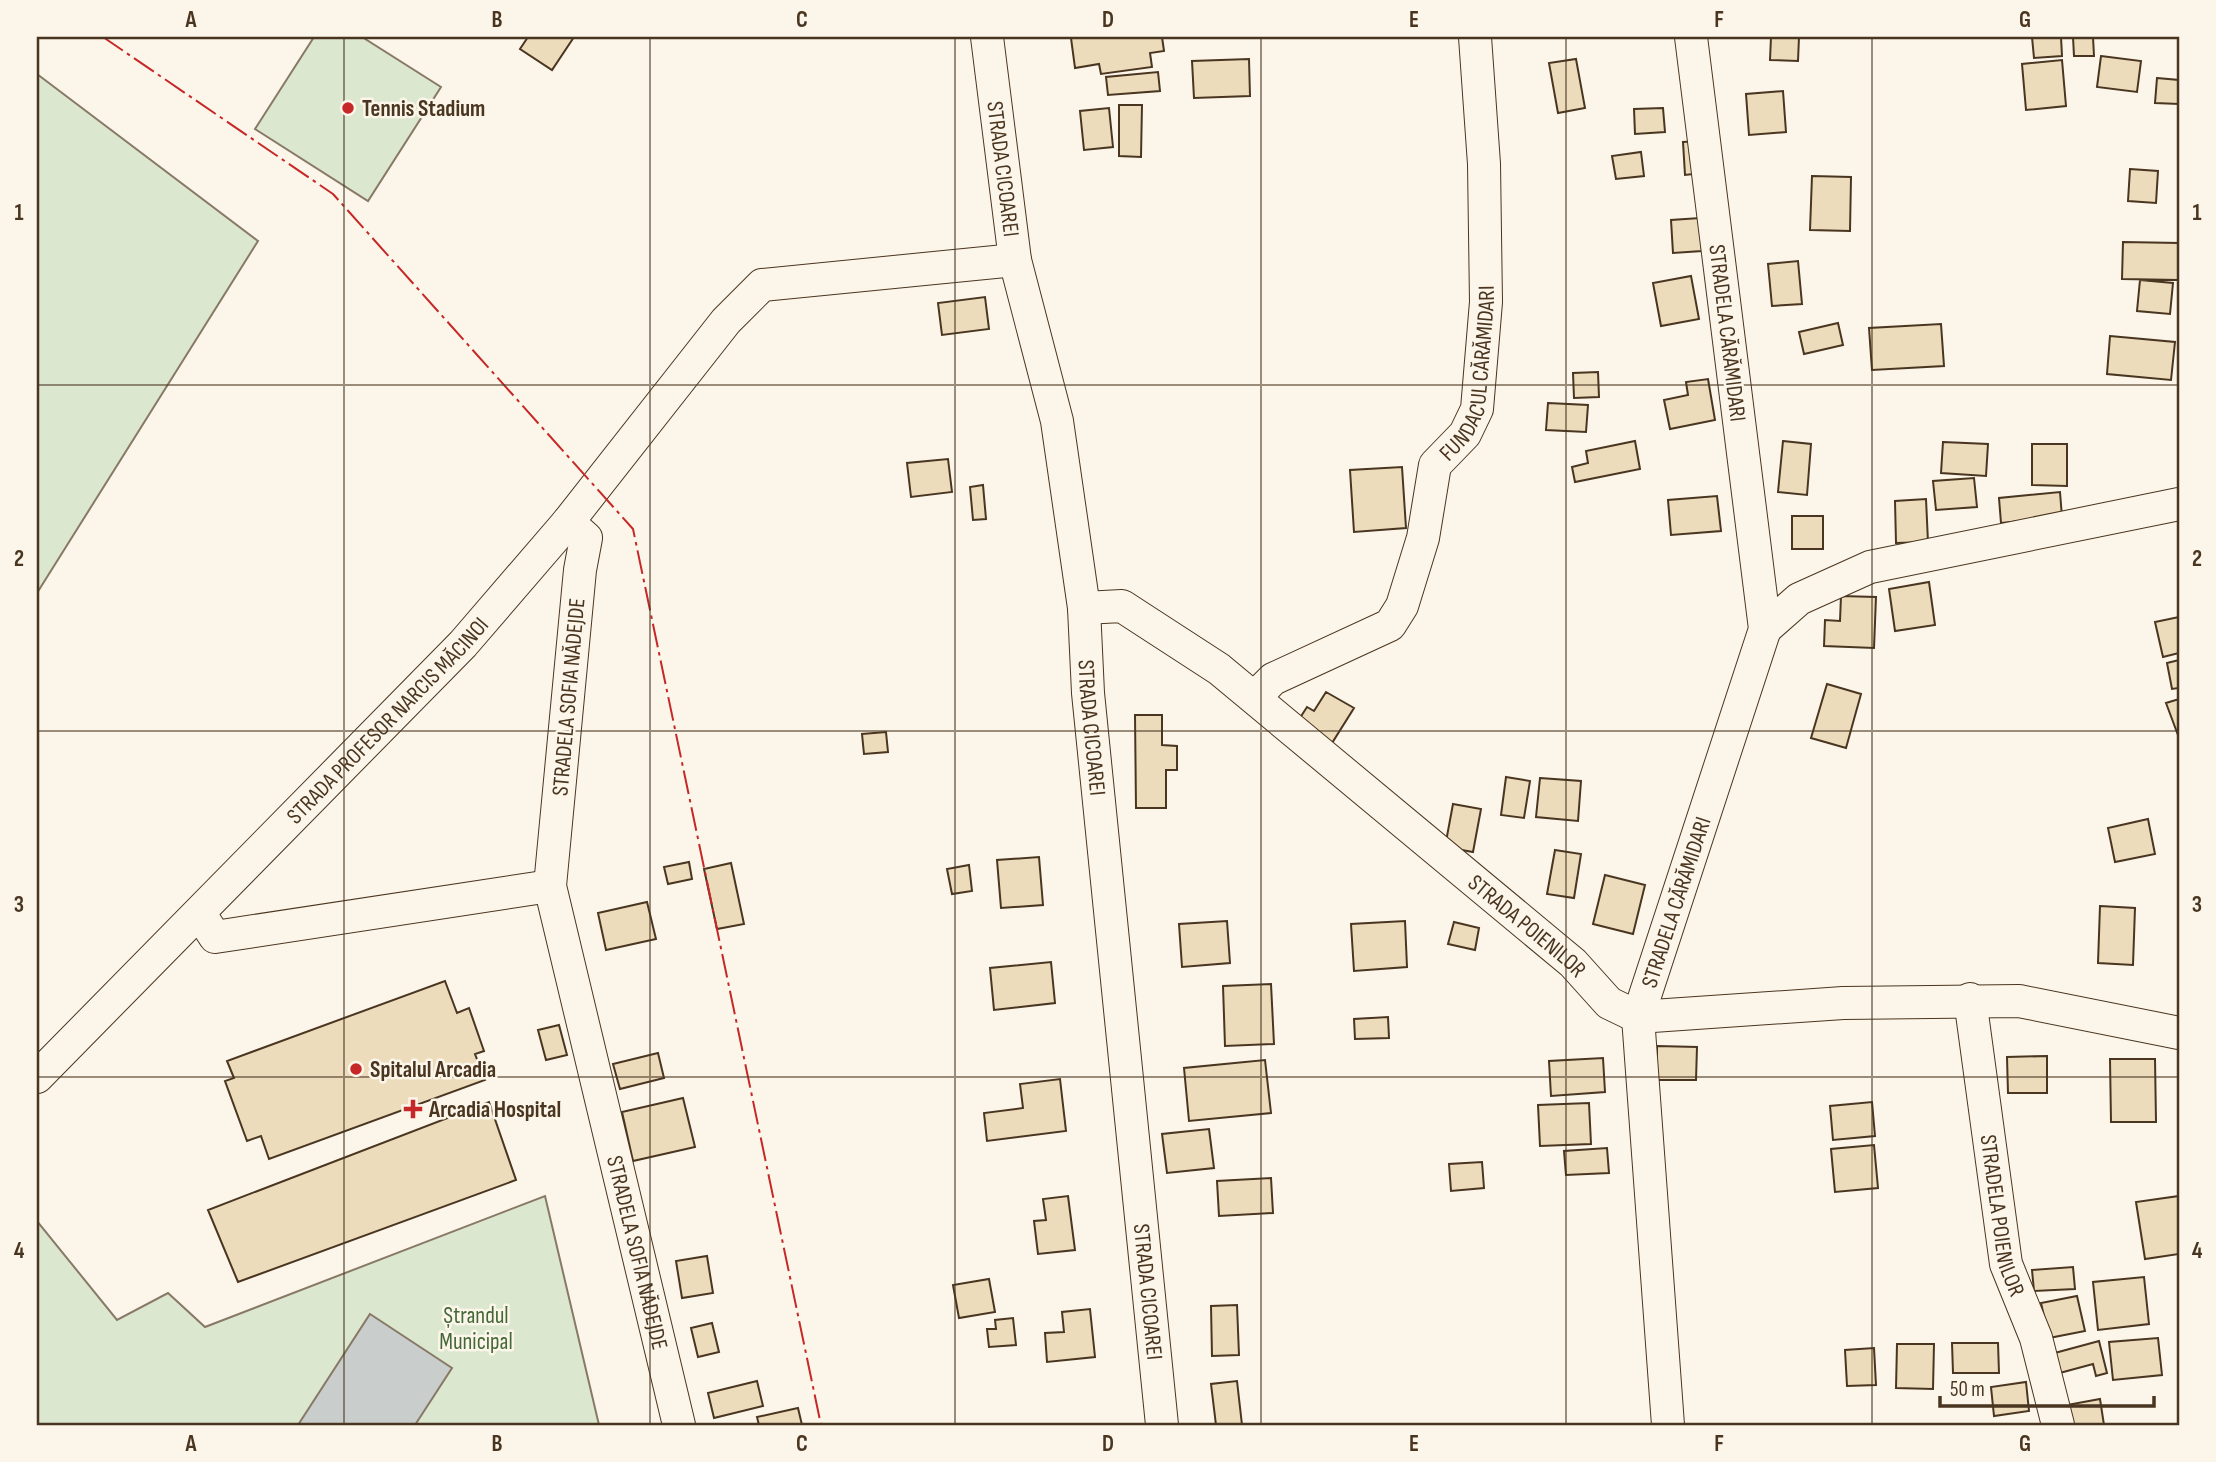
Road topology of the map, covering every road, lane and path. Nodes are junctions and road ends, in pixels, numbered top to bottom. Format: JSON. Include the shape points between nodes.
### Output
{"nodes":[{"id":1,"x":987,"y":37,"type":"edge"},
{"id":2,"x":1475,"y":37,"type":"edge"},
{"id":3,"x":1691,"y":37,"type":"edge"},
{"id":4,"x":1015,"y":260,"type":"junction"},
{"id":5,"x":2179,"y":504,"type":"edge"},
{"id":6,"x":568,"y":522,"type":"junction"},
{"id":7,"x":1084,"y":608,"type":"junction"},
{"id":8,"x":1765,"y":629,"type":"junction"},
{"id":9,"x":1255,"y":697,"type":"junction"},
{"id":10,"x":550,"y":886,"type":"junction"},
{"id":11,"x":200,"y":914,"type":"junction"},
{"id":12,"x":1970,"y":999,"type":"junction"},
{"id":13,"x":1638,"y":1017,"type":"junction"},
{"id":14,"x":2179,"y":1033,"type":"edge"},
{"id":15,"x":37,"y":1077,"type":"edge"},
{"id":16,"x":679,"y":1425,"type":"edge"},
{"id":17,"x":1162,"y":1425,"type":"edge"},
{"id":18,"x":1668,"y":1425,"type":"edge"},
{"id":19,"x":2058,"y":1425,"type":"edge"}],
"edges":[{"from":1,"to":4,"type":"street","name":"STRADA CICOAREI"},
{"from":2,"to":9,"type":"street","name":"FUNDACUL CĂRĂMIDARI","via":[[1484,164],[1486,302],[1477,409],[1465,434],[1436,465],[1423,538],[1402,606],[1390,625],[1273,679]]},
{"from":3,"to":8,"type":"street","name":"STRADELA CĂRĂMIDARI"},
{"from":4,"to":6,"type":"street","via":[[762,285],[726,321]]},
{"from":4,"to":7,"type":"street","name":"STRADA CICOAREI","via":[[1057,421]]},
{"from":5,"to":8,"type":"street","via":[[1870,567],[1799,599]]},
{"from":6,"to":10,"type":"street","name":"STRADELA SOFIA NĂDEJDE","via":[[586,538]]},
{"from":6,"to":11,"type":"street","name":"STRADA PROFESOR NARCIS MĂCINOI","via":[[463,644]]},
{"from":7,"to":9,"type":"street","name":"STRADA POIENILOR","via":[[1122,606]]},
{"from":7,"to":17,"type":"street","name":"STRADA CICOAREI"},
{"from":8,"to":13,"type":"street","name":"STRADELA CĂRĂMIDARI"},
{"from":9,"to":13,"type":"street","name":"STRADA POIENILOR","via":[[1573,963],[1609,1003]]},
{"from":10,"to":11,"type":"street","via":[[215,937]]},
{"from":10,"to":16,"type":"street","name":"STRADELA SOFIA NĂDEJDE"},
{"from":11,"to":15,"type":"street","name":"STRADA PROFESOR NARCIS MĂCINOI"},
{"from":12,"to":13,"type":"street"},
{"from":12,"to":14,"type":"street","via":[[2019,1001]]},
{"from":12,"to":19,"type":"street","name":"STRADELA POIENILOR","via":[[2006,1264],[2036,1338]]},
{"from":13,"to":18,"type":"street"}]}
